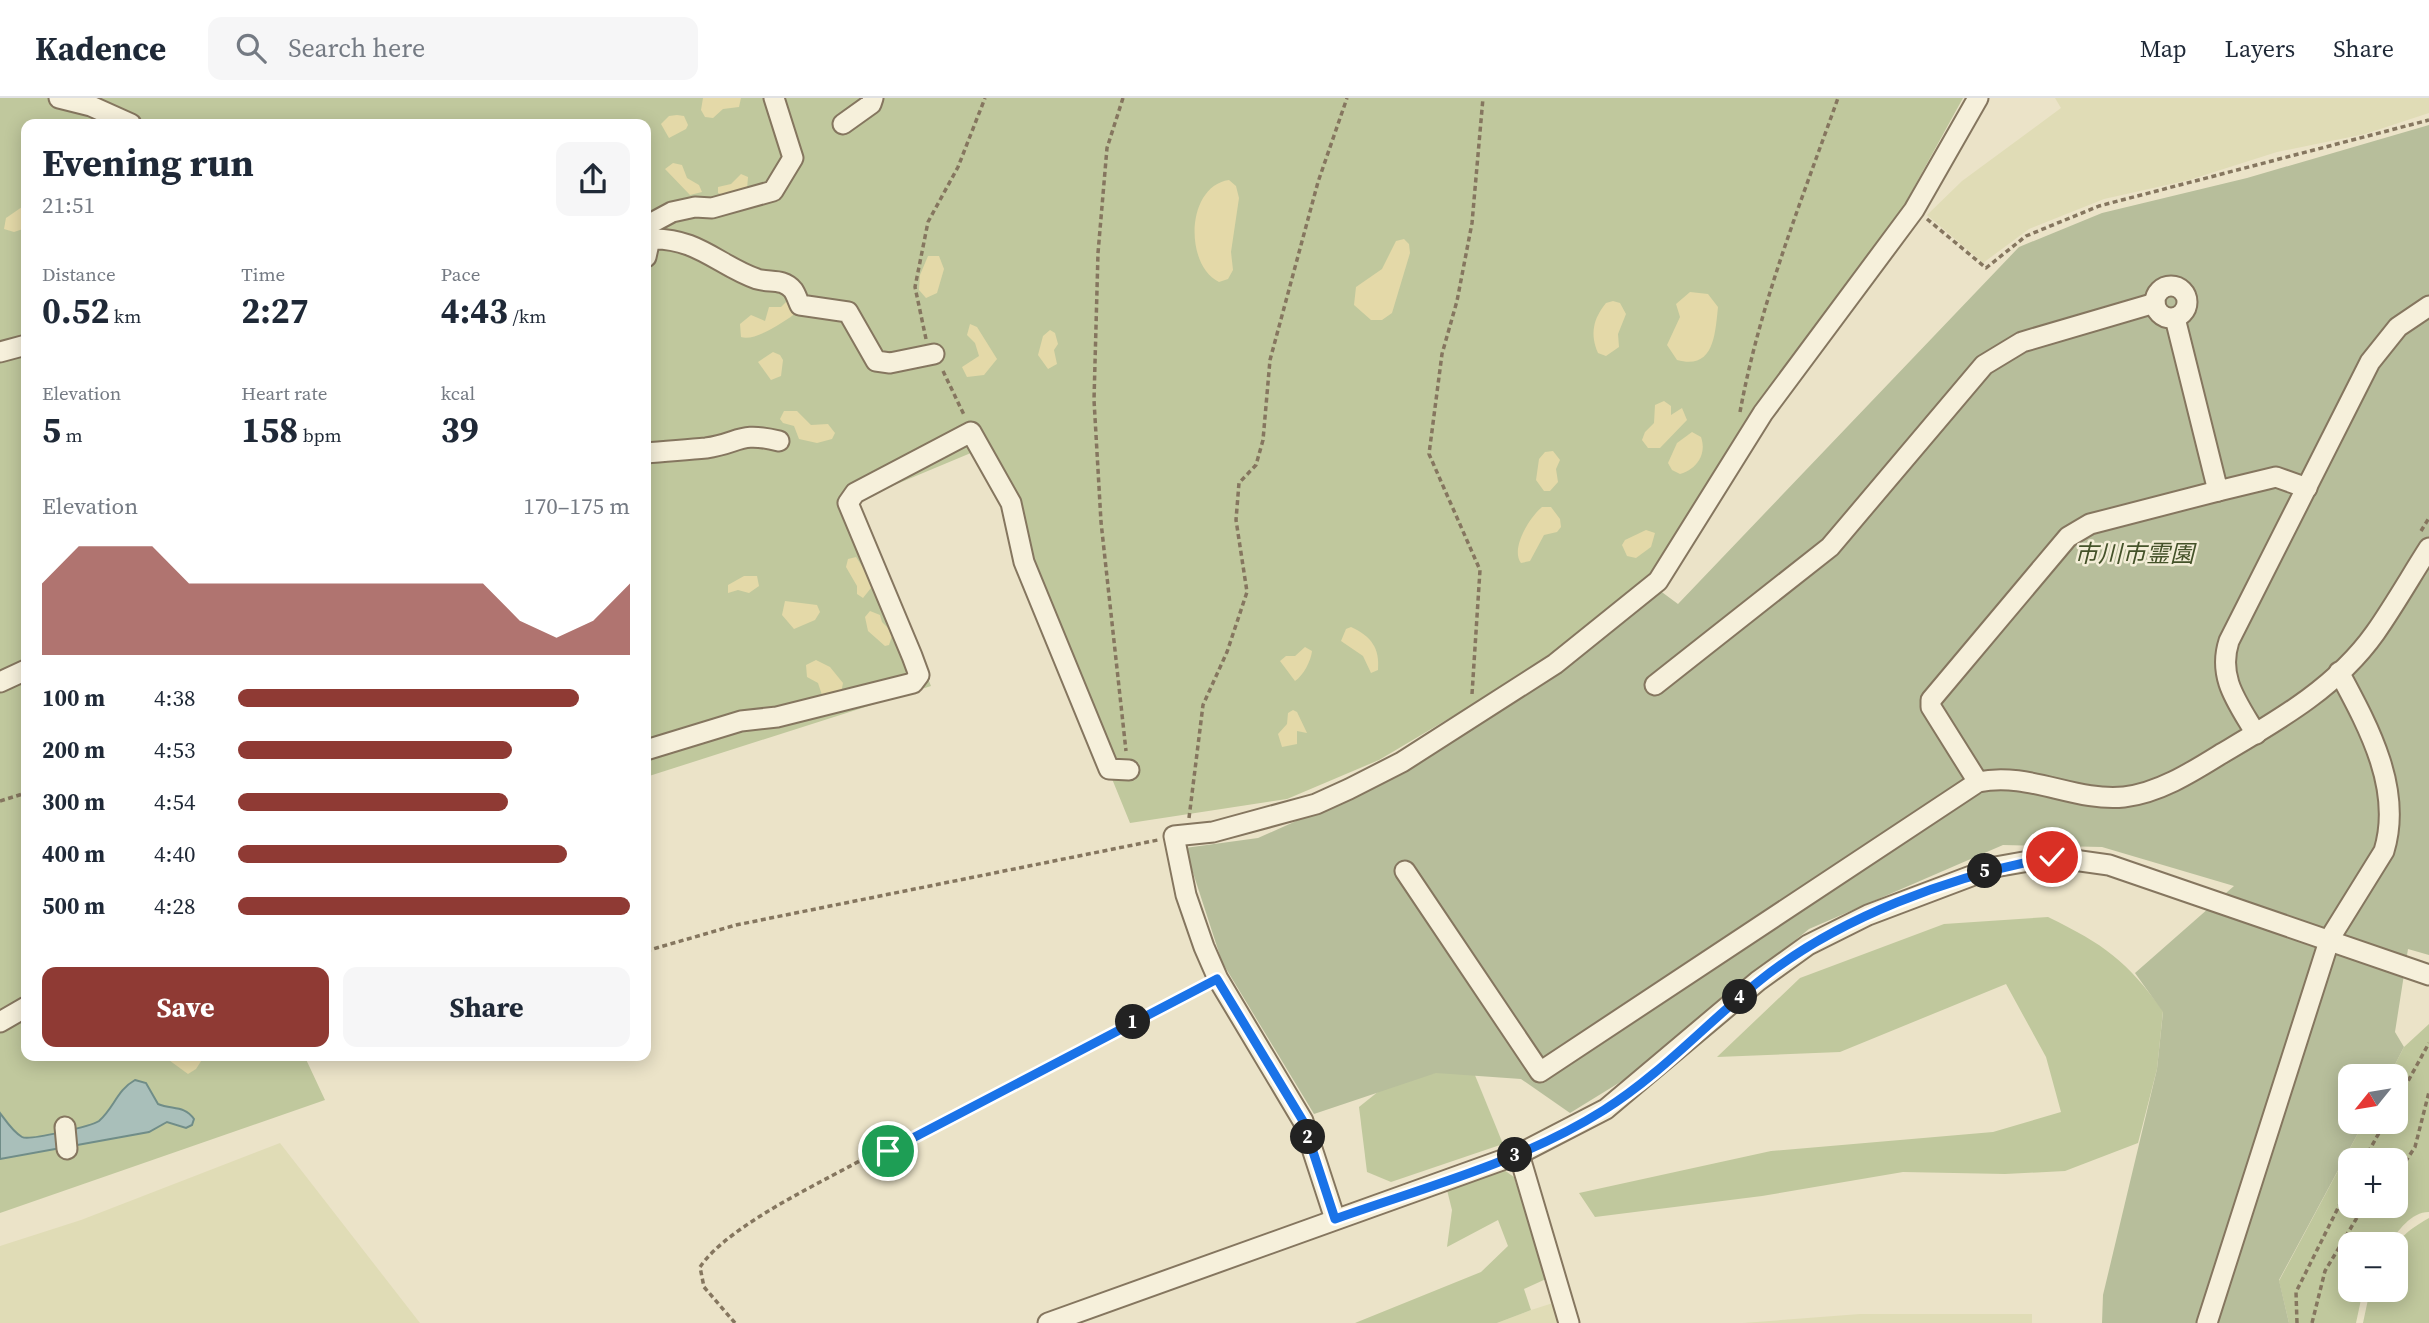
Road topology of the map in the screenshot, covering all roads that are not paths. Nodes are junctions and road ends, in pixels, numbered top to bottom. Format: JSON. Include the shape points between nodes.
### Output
{"nodes":[{"id":1,"x":59,"y":98,"type":"edge"},
{"id":2,"x":774,"y":98,"type":"edge"},
{"id":3,"x":873,"y":98,"type":"edge"},
{"id":4,"x":1978,"y":98,"type":"edge"},
{"id":5,"x":120,"y":119,"type":"edge"},
{"id":6,"x":843,"y":124,"type":"dead end"},
{"id":7,"x":651,"y":223,"type":"edge"},
{"id":8,"x":651,"y":239,"type":"edge"},
{"id":9,"x":2155,"y":303,"type":"junction"},
{"id":10,"x":2429,"y":306,"type":"edge"},
{"id":11,"x":2175,"y":318,"type":"junction"},
{"id":12,"x":21,"y":346,"type":"edge"},
{"id":13,"x":0,"y":352,"type":"edge"},
{"id":14,"x":934,"y":354,"type":"road end"},
{"id":15,"x":779,"y":441,"type":"dead end"},
{"id":16,"x":651,"y":453,"type":"edge"},
{"id":17,"x":2306,"y":488,"type":"junction"},
{"id":18,"x":2218,"y":491,"type":"junction"},
{"id":19,"x":2423,"y":542,"type":"edge"},
{"id":20,"x":21,"y":672,"type":"edge"},
{"id":21,"x":2339,"y":672,"type":"junction"},
{"id":22,"x":0,"y":682,"type":"edge"},
{"id":23,"x":1655,"y":685,"type":"dead end"},
{"id":24,"x":2256,"y":734,"type":"junction"},
{"id":25,"x":651,"y":748,"type":"edge"},
{"id":26,"x":1129,"y":770,"type":"road end"},
{"id":27,"x":1978,"y":782,"type":"junction"},
{"id":28,"x":1405,"y":871,"type":"dead end"},
{"id":29,"x":2330,"y":939,"type":"junction"},
{"id":30,"x":2429,"y":975,"type":"edge"},
{"id":31,"x":21,"y":1010,"type":"edge"},
{"id":32,"x":0,"y":1022,"type":"edge"},
{"id":33,"x":65,"y":1127,"type":"dead end"},
{"id":34,"x":67,"y":1149,"type":"dead end"},
{"id":35,"x":1519,"y":1154,"type":"junction"},
{"id":36,"x":1335,"y":1219,"type":"junction"},
{"id":37,"x":1048,"y":1323,"type":"edge"},
{"id":38,"x":1569,"y":1323,"type":"edge"},
{"id":39,"x":2207,"y":1323,"type":"edge"}],
"edges":[{"from":1,"to":5,"type":"street"},
{"from":2,"to":7,"type":"street","via":[[793,158],[773,191],[712,208],[672,212]]},
{"from":3,"to":6,"type":"street"},
{"from":4,"to":36,"type":"street","via":[[1914,210],[1763,414],[1658,581],[1555,664],[1402,761],[1316,804],[1213,832],[1180,836],[1185,895],[1217,979],[1303,1121]]},
{"from":8,"to":14,"type":"street","via":[[664,238],[713,254],[758,279],[778,280],[793,289],[800,305],[848,312],[876,361],[890,363]]},
{"from":9,"to":11,"type":"street","via":[[2161,315]]},
{"from":9,"to":11,"type":"street","via":[[2162,288],[2180,288],[2187,305]]},
{"from":9,"to":23,"type":"street","via":[[2022,342],[1984,365],[1830,547]]},
{"from":10,"to":17,"type":"street","via":[[2398,327],[2370,362]]},
{"from":11,"to":18,"type":"street"},
{"from":12,"to":13,"type":"street"},
{"from":15,"to":16,"type":"street","via":[[756,435],[707,448]]},
{"from":17,"to":18,"type":"street","via":[[2276,477]]},
{"from":17,"to":24,"type":"street","via":[[2225,654],[2225,679]]},
{"from":18,"to":27,"type":"street","via":[[2090,524],[2068,537],[1931,700]]},
{"from":19,"to":21,"type":"street","via":[[2374,635]]},
{"from":20,"to":22,"type":"street"},
{"from":21,"to":24,"type":"street","via":[[2300,706]]},
{"from":21,"to":29,"type":"street","via":[[2381,762],[2390,822],[2384,851]]},
{"from":24,"to":27,"type":"street","via":[[2174,781],[2125,797],[2072,793],[2007,779]]},
{"from":25,"to":26,"type":"street","via":[[741,721],[777,717],[913,682],[919,675],[848,503],[855,493],[971,432],[1012,503],[1024,562],[1109,769]]},
{"from":27,"to":28,"type":"street","via":[[1540,1072]]},
{"from":29,"to":30,"type":"street"},
{"from":29,"to":35,"type":"street","via":[[2109,864],[2052,857],[1995,867],[1868,915],[1808,945],[1606,1109]]},
{"from":29,"to":39,"type":"street"},
{"from":31,"to":32,"type":"street"},
{"from":33,"to":34,"type":"street"},
{"from":35,"to":36,"type":"street"},
{"from":35,"to":38,"type":"street"},
{"from":36,"to":37,"type":"street"}]}
